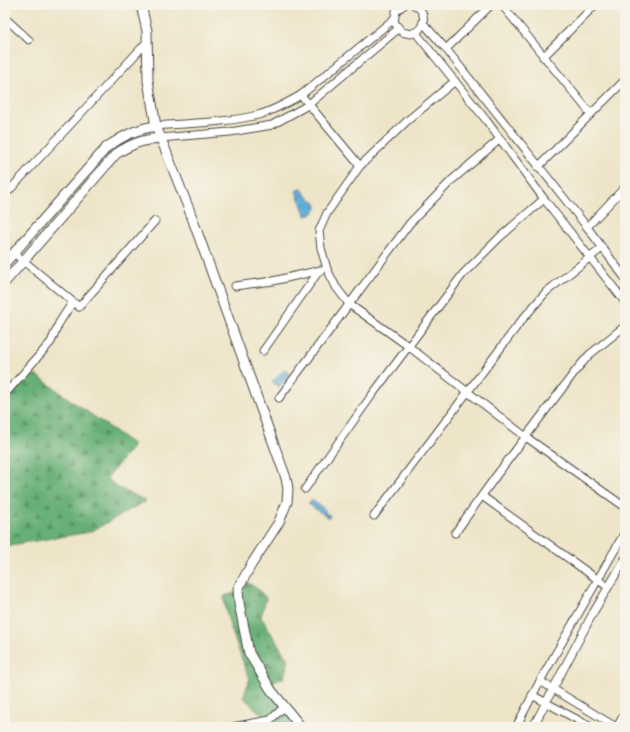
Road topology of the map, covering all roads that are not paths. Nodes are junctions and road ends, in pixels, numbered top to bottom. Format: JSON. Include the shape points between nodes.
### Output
{"nodes":[{"id":1,"x":141,"y":5,"type":"edge"},
{"id":2,"x":404,"y":5,"type":"edge"},
{"id":3,"x":491,"y":5,"type":"edge"},
{"id":4,"x":502,"y":5,"type":"edge"},
{"id":5,"x":595,"y":5,"type":"edge"},
{"id":6,"x":419,"y":6,"type":"edge"},
{"id":7,"x":5,"y":18,"type":"edge"},
{"id":8,"x":394,"y":18,"type":"junction"},
{"id":9,"x":423,"y":23,"type":"junction"},
{"id":10,"x":398,"y":29,"type":"junction"},
{"id":11,"x":416,"y":33,"type":"junction"},
{"id":12,"x":29,"y":40,"type":"dead end"},
{"id":13,"x":147,"y":42,"type":"junction"},
{"id":14,"x":446,"y":49,"type":"junction"},
{"id":15,"x":543,"y":57,"type":"junction"},
{"id":16,"x":625,"y":80,"type":"edge"},
{"id":17,"x":455,"y":81,"type":"junction"},
{"id":18,"x":300,"y":95,"type":"junction"},
{"id":19,"x":308,"y":105,"type":"junction"},
{"id":20,"x":591,"y":114,"type":"junction"},
{"id":21,"x":220,"y":120,"type":"junction"},
{"id":22,"x":203,"y":122,"type":"junction"},
{"id":23,"x":156,"y":126,"type":"junction"},
{"id":24,"x":220,"y":133,"type":"junction"},
{"id":25,"x":204,"y":135,"type":"junction"},
{"id":26,"x":160,"y":138,"type":"junction"},
{"id":27,"x":500,"y":139,"type":"junction"},
{"id":28,"x":521,"y":146,"type":"junction"},
{"id":29,"x":512,"y":154,"type":"junction"},
{"id":30,"x":88,"y":166,"type":"junction"},
{"id":31,"x":360,"y":166,"type":"junction"},
{"id":32,"x":538,"y":167,"type":"junction"},
{"id":33,"x":98,"y":174,"type":"junction"},
{"id":34,"x":625,"y":187,"type":"edge"},
{"id":35,"x":5,"y":195,"type":"edge"},
{"id":36,"x":544,"y":199,"type":"junction"},
{"id":37,"x":156,"y":221,"type":"dead end"},
{"id":38,"x":587,"y":227,"type":"junction"},
{"id":39,"x":602,"y":248,"type":"junction"},
{"id":40,"x":14,"y":253,"type":"junction"},
{"id":41,"x":590,"y":257,"type":"junction"},
{"id":42,"x":23,"y":261,"type":"junction"},
{"id":43,"x":5,"y":263,"type":"edge"},
{"id":44,"x":327,"y":269,"type":"junction"},
{"id":45,"x":319,"y":271,"type":"junction"},
{"id":46,"x":625,"y":278,"type":"edge"},
{"id":47,"x":5,"y":282,"type":"edge"},
{"id":48,"x":235,"y":286,"type":"dead end"},
{"id":49,"x":72,"y":302,"type":"junction"},
{"id":50,"x":625,"y":302,"type":"edge"},
{"id":51,"x":349,"y":304,"type":"junction"},
{"id":52,"x":625,"y":326,"type":"edge"},
{"id":53,"x":408,"y":346,"type":"junction"},
{"id":54,"x":262,"y":351,"type":"dead end"},
{"id":55,"x":467,"y":392,"type":"junction"},
{"id":56,"x":5,"y":394,"type":"edge"},
{"id":57,"x":280,"y":398,"type":"dead end"},
{"id":58,"x":526,"y":437,"type":"junction"},
{"id":59,"x":305,"y":489,"type":"dead end"},
{"id":60,"x":482,"y":496,"type":"junction"},
{"id":61,"x":625,"y":506,"type":"edge"},
{"id":62,"x":374,"y":516,"type":"dead end"},
{"id":63,"x":625,"y":532,"type":"edge"},
{"id":64,"x":455,"y":534,"type":"dead end"},
{"id":65,"x":625,"y":559,"type":"edge"},
{"id":66,"x":597,"y":580,"type":"junction"},
{"id":67,"x":608,"y":588,"type":"junction"},
{"id":68,"x":540,"y":681,"type":"junction"},
{"id":69,"x":553,"y":688,"type":"junction"},
{"id":70,"x":532,"y":695,"type":"junction"},
{"id":71,"x":546,"y":702,"type":"junction"},
{"id":72,"x":284,"y":707,"type":"junction"},
{"id":73,"x":625,"y":713,"type":"edge"},
{"id":74,"x":232,"y":727,"type":"edge"},
{"id":75,"x":301,"y":727,"type":"edge"},
{"id":76,"x":516,"y":727,"type":"edge"},
{"id":77,"x":533,"y":727,"type":"edge"},
{"id":78,"x":591,"y":727,"type":"edge"},
{"id":79,"x":617,"y":727,"type":"edge"}],
"edges":[{"from":1,"to":13,"type":"street"},
{"from":2,"to":8,"type":"street","via":[[396,11]]},
{"from":3,"to":14,"type":"street"},
{"from":4,"to":15,"type":"street"},
{"from":5,"to":15,"type":"street"},
{"from":6,"to":9,"type":"street"},
{"from":7,"to":12,"type":"street"},
{"from":8,"to":10,"type":"street"},
{"from":8,"to":18,"type":"street"},
{"from":9,"to":11,"type":"street"},
{"from":9,"to":14,"type":"street"},
{"from":10,"to":11,"type":"street","via":[[406,34]]},
{"from":10,"to":19,"type":"street"},
{"from":11,"to":17,"type":"street"},
{"from":13,"to":23,"type":"street","via":[[148,80]]},
{"from":13,"to":35,"type":"street"},
{"from":14,"to":28,"type":"street"},
{"from":15,"to":20,"type":"street"},
{"from":16,"to":20,"type":"street"},
{"from":17,"to":27,"type":"street"},
{"from":17,"to":31,"type":"street","via":[[407,121]]},
{"from":18,"to":19,"type":"street"},
{"from":18,"to":21,"type":"street","via":[[260,114]]},
{"from":19,"to":24,"type":"street","via":[[272,124]]},
{"from":19,"to":31,"type":"street"},
{"from":20,"to":32,"type":"street"},
{"from":21,"to":22,"type":"street"},
{"from":21,"to":24,"type":"street"},
{"from":22,"to":23,"type":"street"},
{"from":22,"to":25,"type":"street"},
{"from":23,"to":26,"type":"street"},
{"from":23,"to":30,"type":"street","via":[[140,128],[125,134]]},
{"from":24,"to":25,"type":"street"},
{"from":25,"to":26,"type":"street"},
{"from":26,"to":33,"type":"street","via":[[142,140],[130,145],[116,154]]},
{"from":26,"to":72,"type":"street","via":[[190,212],[286,478],[286,502],[279,522],[238,589],[249,652]]},
{"from":27,"to":29,"type":"street"},
{"from":27,"to":51,"type":"street","via":[[452,180],[410,223]]},
{"from":28,"to":29,"type":"street"},
{"from":28,"to":32,"type":"street"},
{"from":29,"to":36,"type":"street"},
{"from":30,"to":33,"type":"street"},
{"from":30,"to":40,"type":"street"},
{"from":31,"to":44,"type":"street","via":[[327,213],[319,231]]},
{"from":32,"to":38,"type":"street"},
{"from":33,"to":42,"type":"street"},
{"from":34,"to":38,"type":"street"},
{"from":36,"to":41,"type":"street"},
{"from":36,"to":53,"type":"street","via":[[500,236],[463,274]]},
{"from":37,"to":49,"type":"street","via":[[81,306],[77,307]]},
{"from":38,"to":39,"type":"street"},
{"from":39,"to":41,"type":"street"},
{"from":39,"to":46,"type":"street"},
{"from":40,"to":42,"type":"street"},
{"from":40,"to":43,"type":"street"},
{"from":41,"to":50,"type":"street"},
{"from":41,"to":55,"type":"street","via":[[546,292],[520,321]]},
{"from":42,"to":47,"type":"street"},
{"from":42,"to":49,"type":"street"},
{"from":44,"to":45,"type":"street"},
{"from":44,"to":51,"type":"street"},
{"from":45,"to":48,"type":"street","via":[[273,282]]},
{"from":45,"to":54,"type":"street"},
{"from":49,"to":56,"type":"street","via":[[51,342]]},
{"from":51,"to":53,"type":"street"},
{"from":51,"to":57,"type":"street"},
{"from":52,"to":58,"type":"street","via":[[589,355]]},
{"from":53,"to":55,"type":"street"},
{"from":53,"to":59,"type":"street"},
{"from":55,"to":58,"type":"street"},
{"from":55,"to":62,"type":"street"},
{"from":58,"to":60,"type":"street"},
{"from":58,"to":61,"type":"street"},
{"from":60,"to":64,"type":"street"},
{"from":60,"to":66,"type":"street"},
{"from":63,"to":66,"type":"street"},
{"from":65,"to":67,"type":"street"},
{"from":66,"to":67,"type":"street"},
{"from":66,"to":68,"type":"street"},
{"from":67,"to":69,"type":"street"},
{"from":68,"to":69,"type":"street"},
{"from":68,"to":70,"type":"street"},
{"from":69,"to":71,"type":"street"},
{"from":69,"to":79,"type":"street"},
{"from":70,"to":71,"type":"street"},
{"from":70,"to":76,"type":"street"},
{"from":71,"to":77,"type":"street"},
{"from":71,"to":78,"type":"street"},
{"from":72,"to":74,"type":"street","via":[[270,720]]},
{"from":72,"to":75,"type":"street"},
{"from":73,"to":79,"type":"street"}]}
